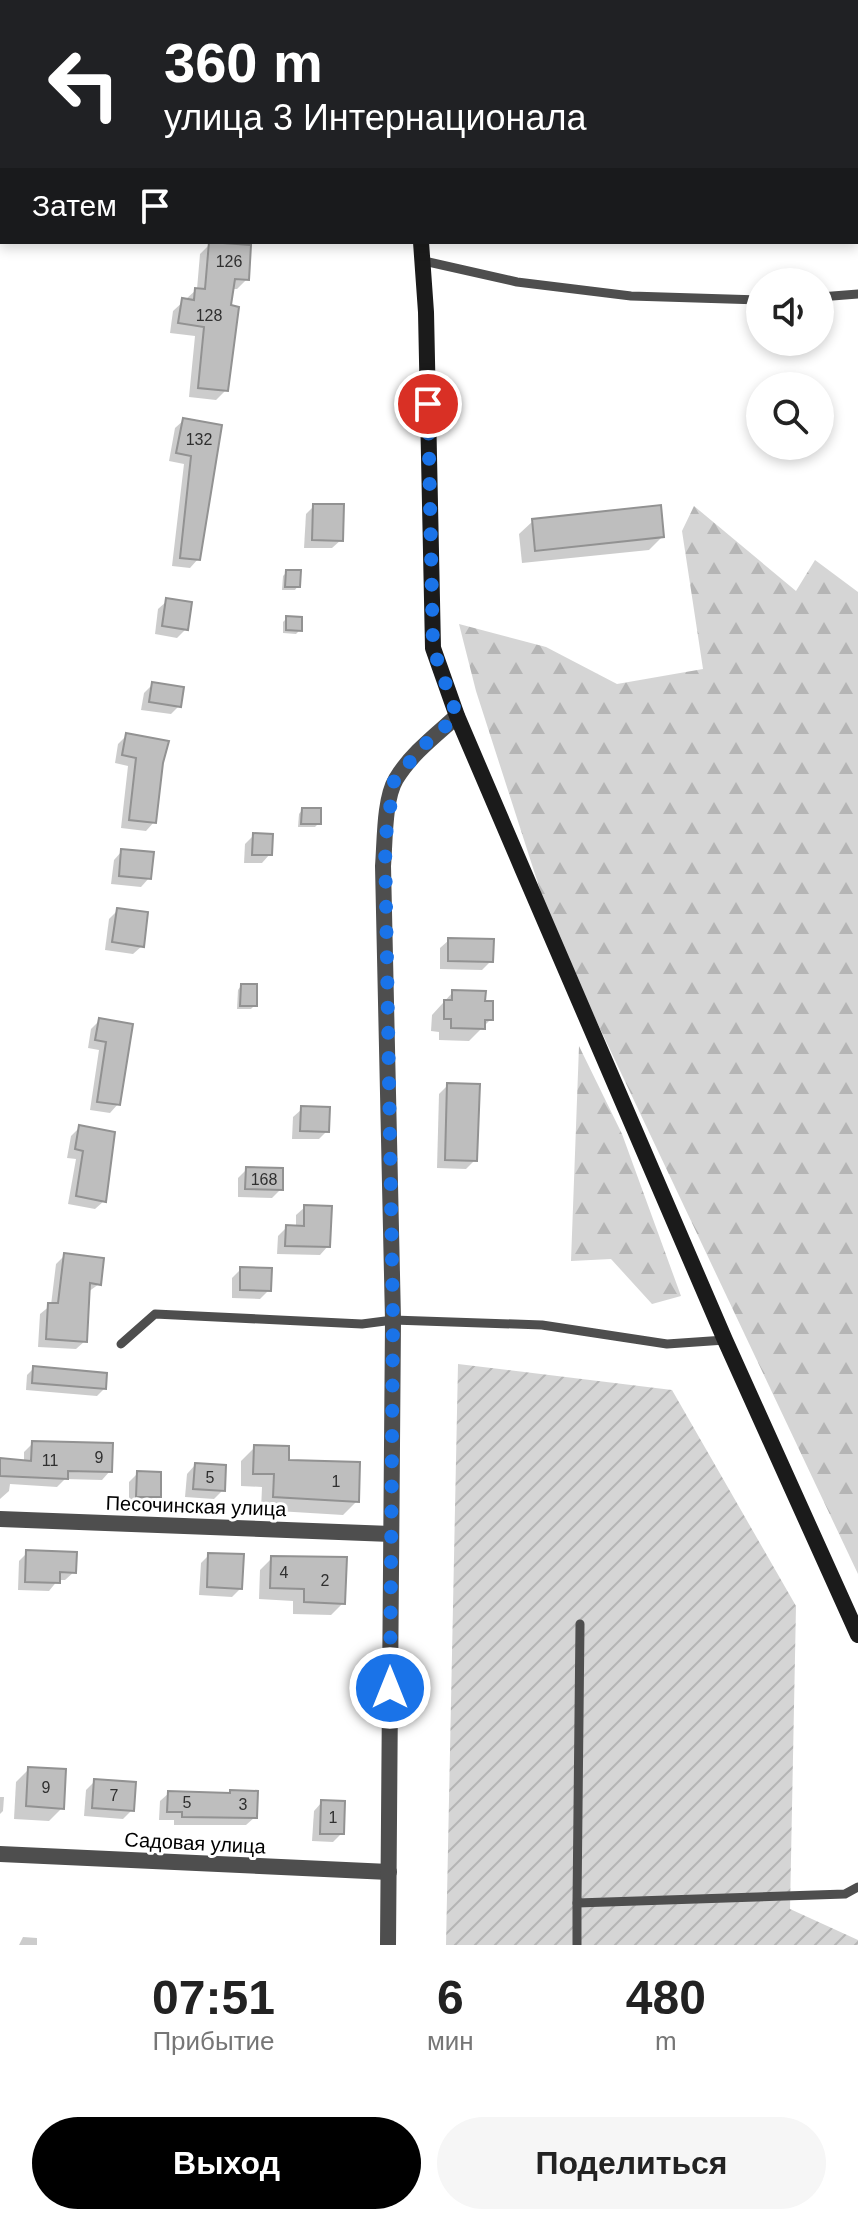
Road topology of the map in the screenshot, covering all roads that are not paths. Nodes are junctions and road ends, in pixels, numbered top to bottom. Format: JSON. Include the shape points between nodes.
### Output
{"nodes":[{"id":1,"x":421,"y":244,"type":"edge"},
{"id":2,"x":424,"y":261,"type":"junction"},
{"id":3,"x":858,"y":294,"type":"edge"},
{"id":4,"x":834,"y":296,"type":"edge"},
{"id":5,"x":746,"y":301,"type":"edge"},
{"id":6,"x":457,"y":716,"type":"junction"},
{"id":7,"x":393,"y":1320,"type":"junction"},
{"id":8,"x":725,"y":1340,"type":"junction"},
{"id":9,"x":121,"y":1344,"type":"dead end"},
{"id":10,"x":0,"y":1519,"type":"edge"},
{"id":11,"x":391,"y":1534,"type":"junction"},
{"id":12,"x":580,"y":1624,"type":"dead end"},
{"id":13,"x":858,"y":1635,"type":"edge"},
{"id":14,"x":0,"y":1854,"type":"edge"},
{"id":15,"x":389,"y":1872,"type":"junction"},
{"id":16,"x":858,"y":1887,"type":"edge"},
{"id":17,"x":577,"y":1903,"type":"junction"},
{"id":18,"x":388,"y":1945,"type":"edge"},
{"id":19,"x":577,"y":1945,"type":"edge"}],
"edges":[{"from":1,"to":2,"type":"street"},
{"from":2,"to":5,"type":"lane","via":[[517,282]]},
{"from":2,"to":6,"type":"street","via":[[433,648]]},
{"from":3,"to":4,"type":"lane"},
{"from":6,"to":7,"type":"street","via":[[394,781],[387,818],[383,866]]},
{"from":6,"to":8,"type":"street"},
{"from":7,"to":8,"type":"lane","via":[[542,1325],[667,1344]]},
{"from":7,"to":9,"type":"lane","via":[[362,1324],[155,1314]]},
{"from":7,"to":11,"type":"street"},
{"from":8,"to":13,"type":"street"},
{"from":10,"to":11,"type":"street","name":"Песочинская улица"},
{"from":11,"to":15,"type":"street"},
{"from":12,"to":17,"type":"lane"},
{"from":14,"to":15,"type":"street","name":"Садовая улица"},
{"from":15,"to":18,"type":"street"},
{"from":16,"to":17,"type":"lane","via":[[845,1894]]},
{"from":17,"to":19,"type":"lane"}]}
